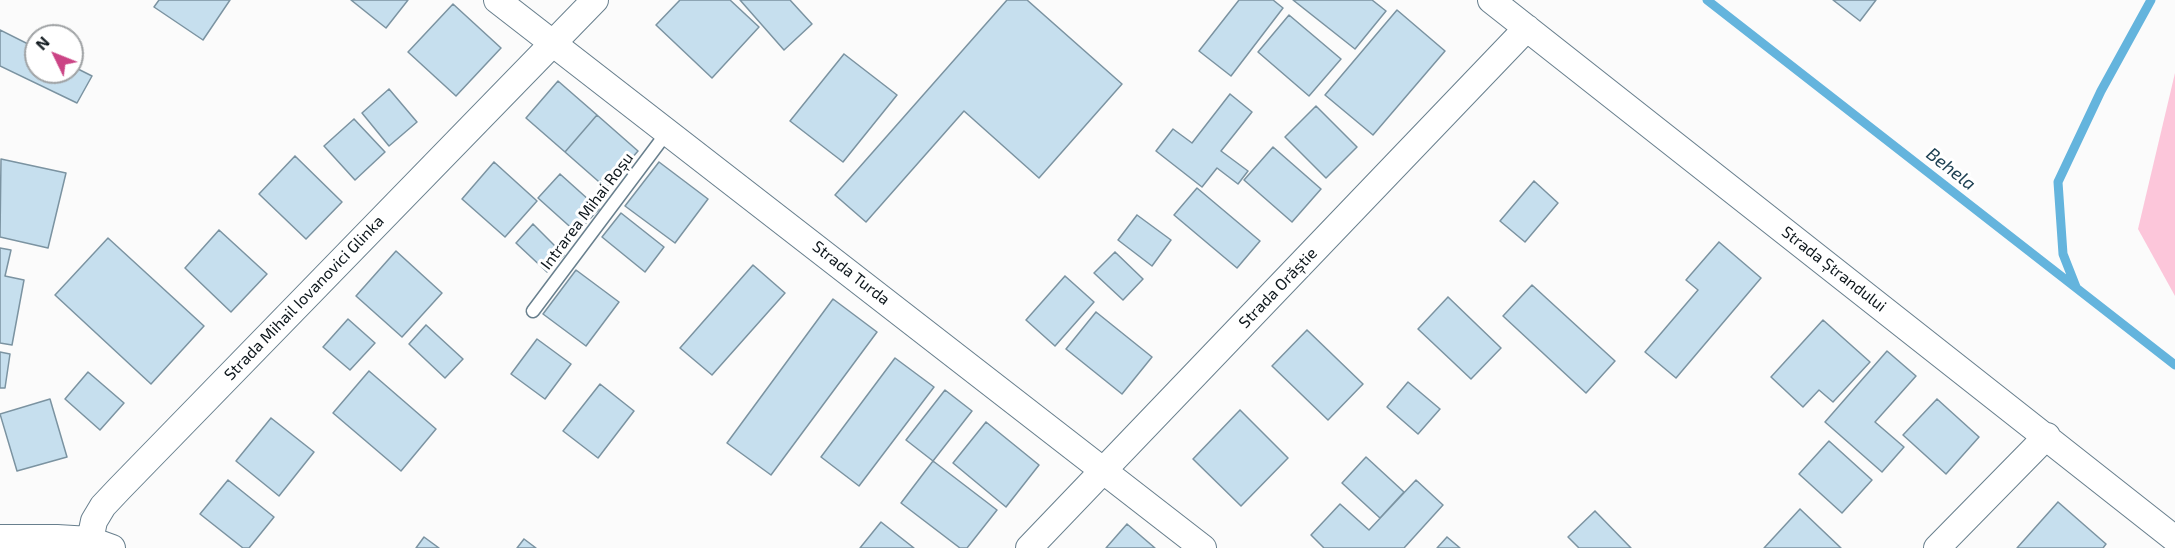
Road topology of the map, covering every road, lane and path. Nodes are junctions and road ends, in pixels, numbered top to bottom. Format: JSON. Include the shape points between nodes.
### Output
{"nodes":[{"id":1,"x":497,"y":0,"type":"edge"},
{"id":2,"x":595,"y":0,"type":"edge"},
{"id":3,"x":1491,"y":0,"type":"edge"},
{"id":4,"x":1527,"y":28,"type":"junction"},
{"id":5,"x":553,"y":43,"type":"junction"},
{"id":6,"x":668,"y":131,"type":"junction"},
{"id":7,"x":533,"y":311,"type":"dead end"},
{"id":8,"x":2048,"y":436,"type":"junction"},
{"id":9,"x":1104,"y":470,"type":"junction"},
{"id":10,"x":0,"y":538,"type":"edge"},
{"id":11,"x":2175,"y":539,"type":"edge"},
{"id":12,"x":101,"y":544,"type":"edge"},
{"id":13,"x":1029,"y":548,"type":"edge"},
{"id":14,"x":1203,"y":548,"type":"edge"},
{"id":15,"x":1937,"y":548,"type":"edge"}],
"edges":[{"from":1,"to":5,"type":"street","name":"Strada Turda"},
{"from":2,"to":5,"type":"street","name":"Strada Mihail Iovanovici Glinka"},
{"from":3,"to":4,"type":"street","name":"Strada Ștrandului"},
{"from":4,"to":8,"type":"street","name":"Strada Ștrandului"},
{"from":4,"to":9,"type":"street","name":"Strada Orăștie"},
{"from":5,"to":6,"type":"street","name":"Strada Turda"},
{"from":5,"to":12,"type":"street","name":"Strada Mihail Iovanovici Glinka","via":[[103,506],[94,521]]},
{"from":6,"to":7,"type":"lane","name":"Intrarea Mihai Roșu"},
{"from":6,"to":9,"type":"street","name":"Strada Turda"},
{"from":8,"to":11,"type":"street","name":"Strada Ștrandului"},
{"from":8,"to":15,"type":"street"},
{"from":9,"to":13,"type":"street","name":"Strada Orăștie"},
{"from":9,"to":14,"type":"street","name":"Strada Turda"},
{"from":10,"to":12,"type":"street","name":"Strada Mihail Iovanovici Glinka","via":[[57,538]]}]}
